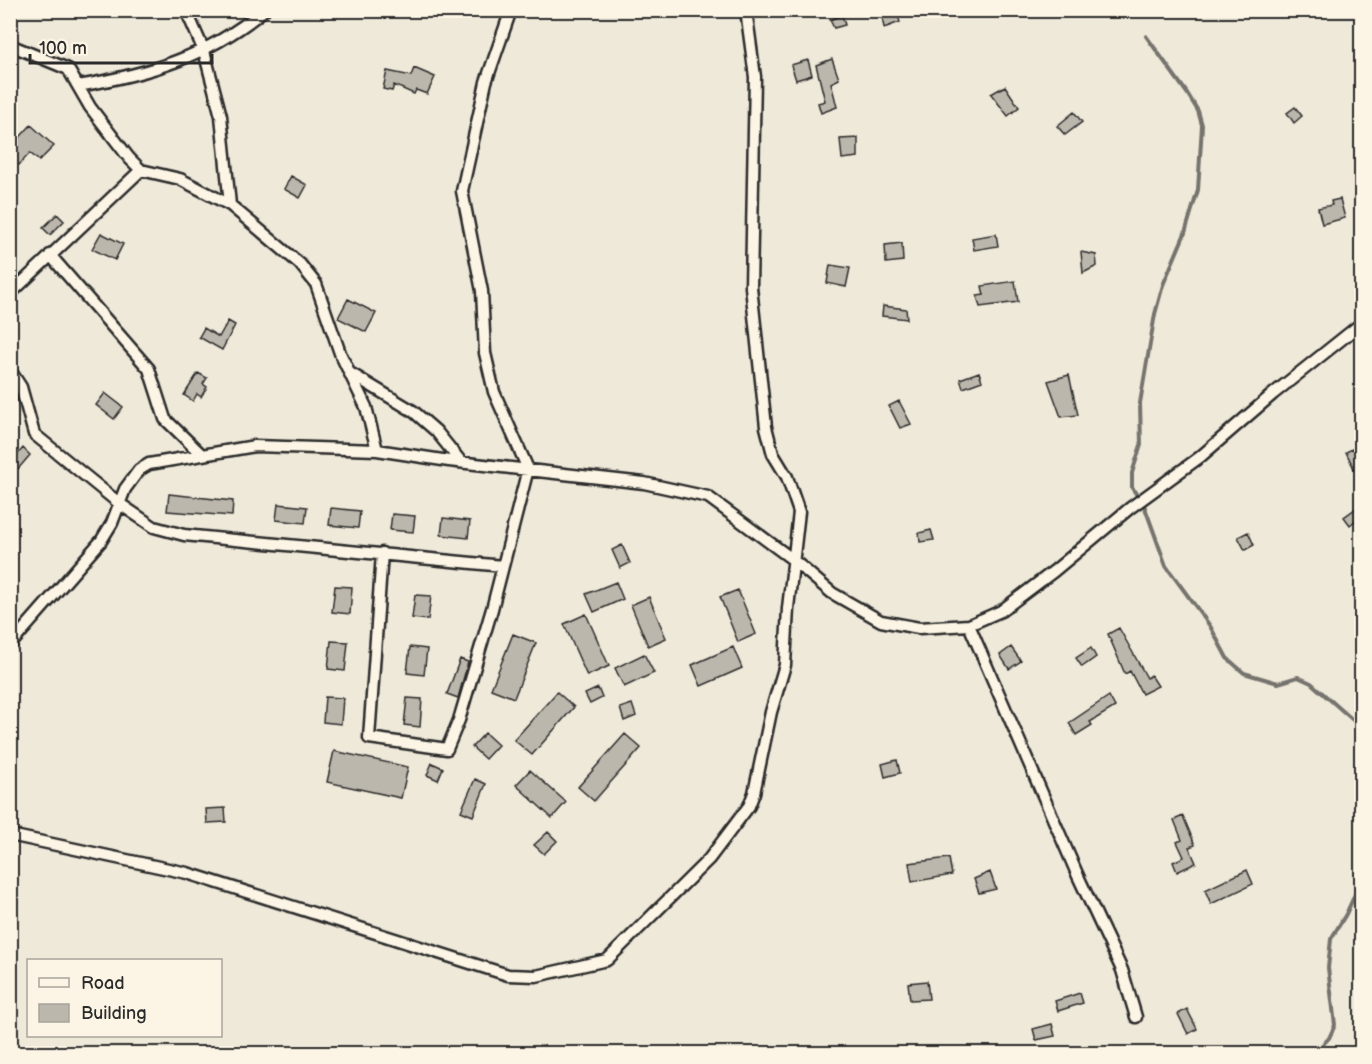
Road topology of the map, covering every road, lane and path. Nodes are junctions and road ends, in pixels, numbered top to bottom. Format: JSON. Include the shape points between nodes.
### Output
{"nodes":[{"id":1,"x":186,"y":10,"type":"edge"},
{"id":2,"x":264,"y":10,"type":"edge"},
{"id":3,"x":511,"y":10,"type":"edge"},
{"id":4,"x":747,"y":10,"type":"edge"},
{"id":5,"x":10,"y":45,"type":"edge"},
{"id":6,"x":204,"y":51,"type":"junction"},
{"id":7,"x":78,"y":86,"type":"junction"},
{"id":8,"x":141,"y":170,"type":"junction"},
{"id":9,"x":230,"y":205,"type":"junction"},
{"id":10,"x":50,"y":255,"type":"junction"},
{"id":11,"x":10,"y":294,"type":"edge"},
{"id":12,"x":1362,"y":323,"type":"edge"},
{"id":13,"x":10,"y":370,"type":"edge"},
{"id":14,"x":350,"y":372,"type":"junction"},
{"id":15,"x":377,"y":450,"type":"junction"},
{"id":16,"x":201,"y":454,"type":"junction"},
{"id":17,"x":461,"y":462,"type":"junction"},
{"id":18,"x":528,"y":469,"type":"junction"},
{"id":19,"x":120,"y":504,"type":"junction"},
{"id":20,"x":382,"y":553,"type":"junction"},
{"id":21,"x":792,"y":559,"type":"junction"},
{"id":22,"x":503,"y":566,"type":"junction"},
{"id":23,"x":969,"y":624,"type":"junction"},
{"id":24,"x":10,"y":645,"type":"edge"},
{"id":25,"x":10,"y":835,"type":"edge"},
{"id":26,"x":1136,"y":1017,"type":"dead end"}],
"edges":[{"from":1,"to":6,"type":"street"},
{"from":2,"to":6,"type":"street"},
{"from":3,"to":18,"type":"street","via":[[486,82],[462,191],[482,291],[484,353],[494,392]]},
{"from":4,"to":21,"type":"street","via":[[755,77],[751,287],[766,427],[773,454],[799,512]]},
{"from":5,"to":7,"type":"street","via":[[59,63],[68,69]]},
{"from":6,"to":7,"type":"street","via":[[121,79]]},
{"from":6,"to":9,"type":"street","via":[[221,116]]},
{"from":7,"to":8,"type":"street"},
{"from":8,"to":9,"type":"street","via":[[180,179]]},
{"from":8,"to":10,"type":"street"},
{"from":9,"to":14,"type":"street","via":[[300,264],[316,284]]},
{"from":10,"to":11,"type":"street"},
{"from":10,"to":16,"type":"street","via":[[149,369],[165,419]]},
{"from":12,"to":23,"type":"street","via":[[1200,458],[1130,508],[1054,571],[1001,611]]},
{"from":13,"to":19,"type":"street","via":[[21,387],[34,434]]},
{"from":14,"to":15,"type":"street","via":[[366,407]]},
{"from":14,"to":17,"type":"street","via":[[413,411],[436,431]]},
{"from":15,"to":16,"type":"street","via":[[255,446]]},
{"from":15,"to":17,"type":"street"},
{"from":16,"to":19,"type":"street","via":[[148,464],[125,489]]},
{"from":17,"to":18,"type":"street"},
{"from":18,"to":21,"type":"street","via":[[644,483],[708,497]]},
{"from":18,"to":22,"type":"street"},
{"from":19,"to":20,"type":"street","via":[[154,527],[184,535]]},
{"from":19,"to":24,"type":"street","via":[[102,541]]},
{"from":20,"to":22,"type":"street"},
{"from":20,"to":22,"type":"street","via":[[369,738],[447,749]]},
{"from":21,"to":23,"type":"street","via":[[832,593],[880,621],[919,628]]},
{"from":21,"to":25,"type":"street","via":[[785,665],[749,806],[709,859],[619,951],[602,962],[536,976],[508,975],[187,873]]},
{"from":23,"to":26,"type":"street","via":[[1122,970]]}]}
